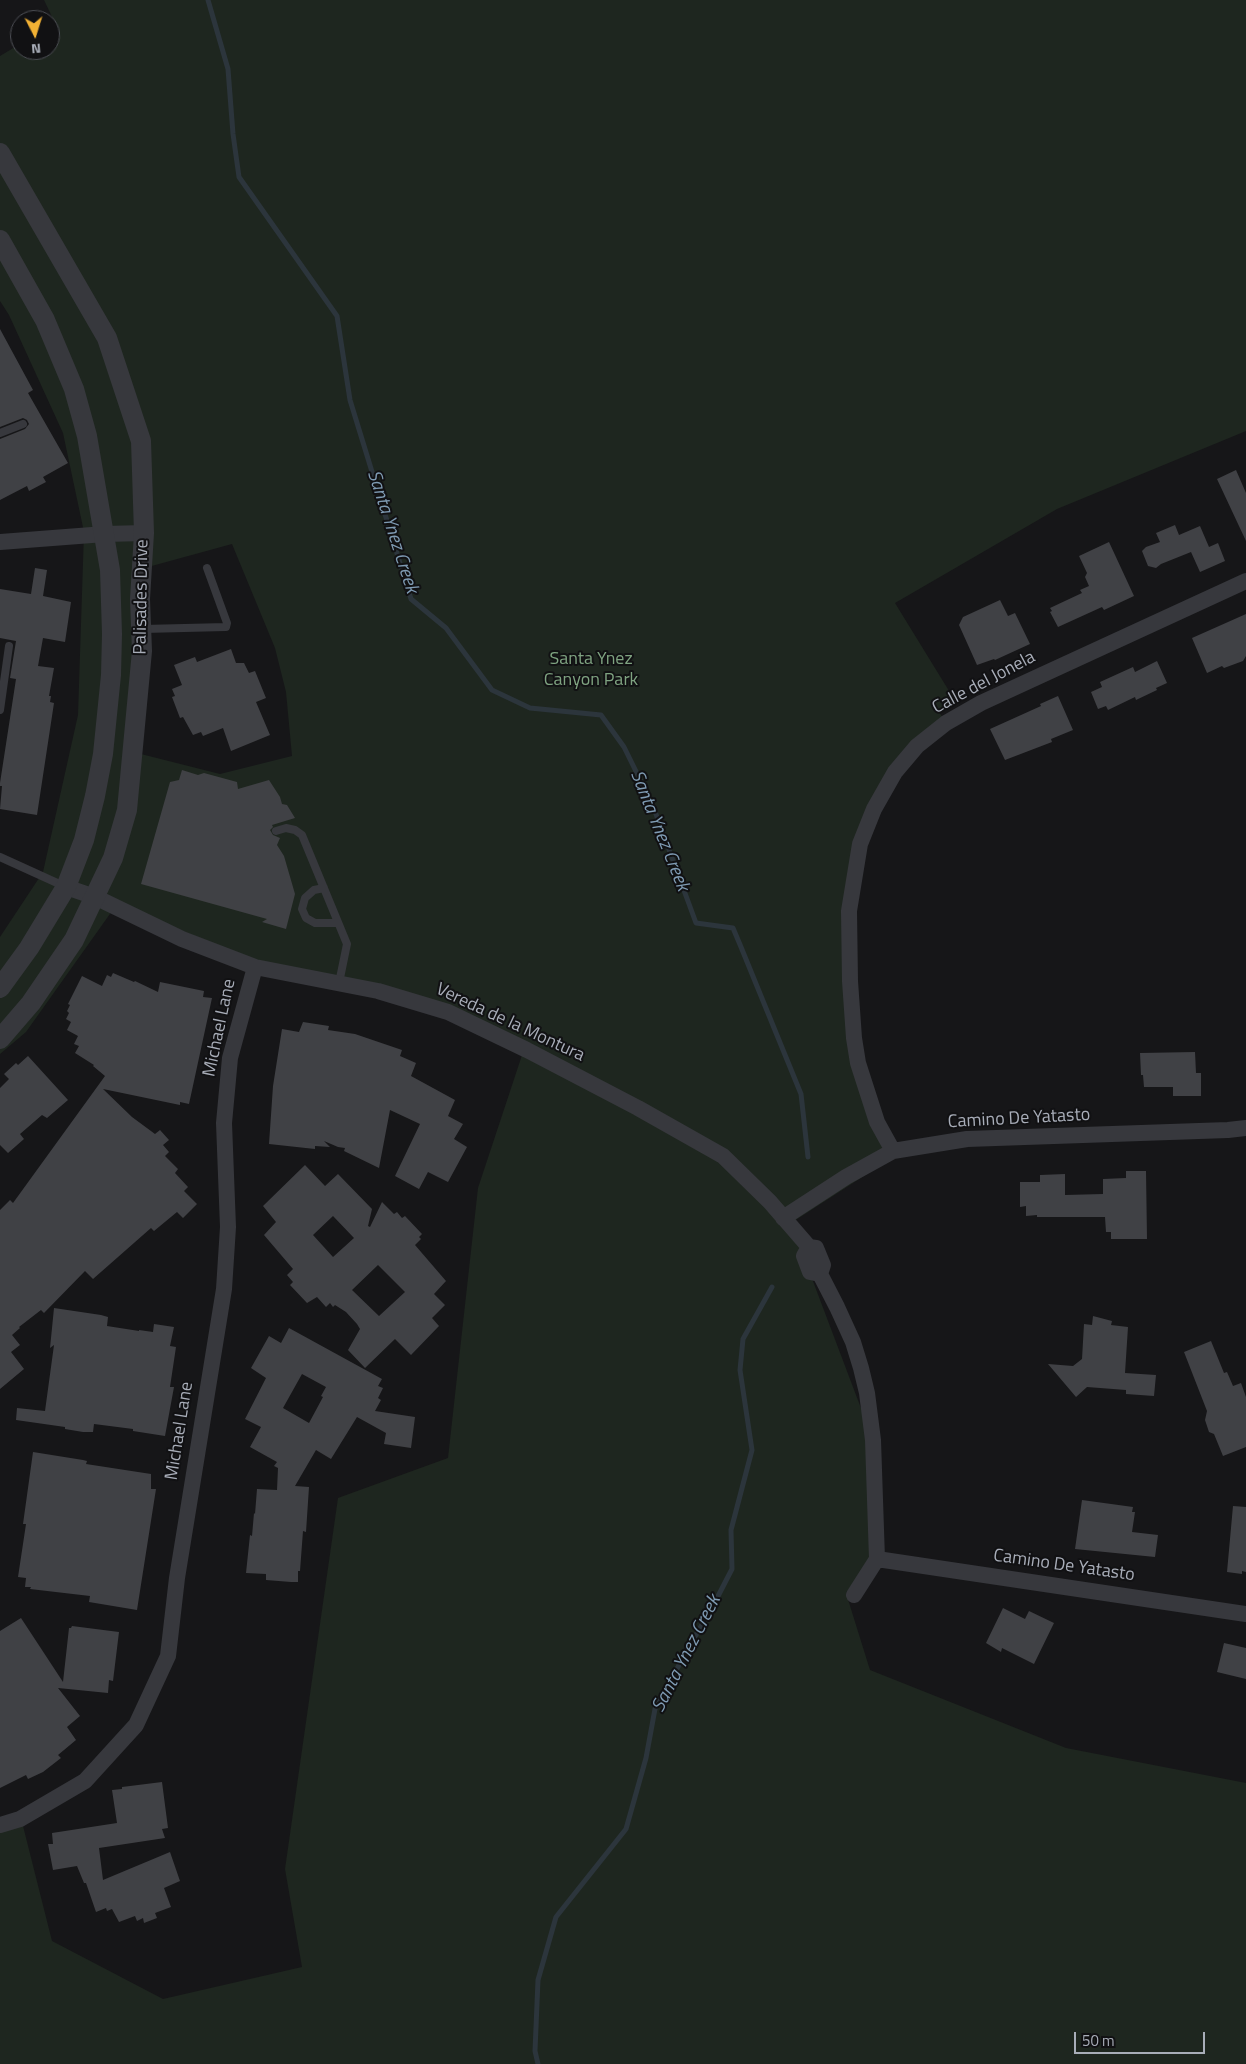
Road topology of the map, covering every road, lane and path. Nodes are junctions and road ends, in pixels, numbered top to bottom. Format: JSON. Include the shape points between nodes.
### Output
{"nodes":[{"id":1,"x":0,"y":154,"type":"edge"},
{"id":2,"x":0,"y":240,"type":"edge"},
{"id":3,"x":23,"y":424,"type":"dead end"},
{"id":4,"x":0,"y":433,"type":"edge"},
{"id":5,"x":144,"y":533,"type":"junction"},
{"id":6,"x":105,"y":534,"type":"junction"},
{"id":7,"x":0,"y":542,"type":"edge"},
{"id":8,"x":207,"y":568,"type":"dead end"},
{"id":9,"x":1246,"y":581,"type":"edge"},
{"id":10,"x":141,"y":630,"type":"junction"},
{"id":11,"x":9,"y":646,"type":"dead end"},
{"id":12,"x":0,"y":710,"type":"edge"},
{"id":13,"x":276,"y":832,"type":"dead end"},
{"id":14,"x":0,"y":857,"type":"edge"},
{"id":15,"x":66,"y":887,"type":"junction"},
{"id":16,"x":324,"y":888,"type":"junction"},
{"id":17,"x":95,"y":897,"type":"junction"},
{"id":18,"x":338,"y":923,"type":"junction"},
{"id":19,"x":255,"y":967,"type":"junction"},
{"id":20,"x":339,"y":984,"type":"junction"},
{"id":21,"x":0,"y":988,"type":"edge"},
{"id":22,"x":0,"y":1039,"type":"edge"},
{"id":23,"x":1246,"y":1128,"type":"edge"},
{"id":24,"x":893,"y":1151,"type":"junction"},
{"id":25,"x":783,"y":1218,"type":"junction"},
{"id":26,"x":877,"y":1559,"type":"junction"},
{"id":27,"x":854,"y":1594,"type":"dead end"},
{"id":28,"x":1246,"y":1614,"type":"edge"},
{"id":29,"x":0,"y":1825,"type":"edge"}],
"edges":[{"from":1,"to":5,"type":"street","name":"Palisades Drive","via":[[106,338],[141,441]]},
{"from":2,"to":6,"type":"street","name":"Palisades Drive","via":[[45,320],[74,390],[93,463]]},
{"from":3,"to":4,"type":"lane"},
{"from":5,"to":6,"type":"street"},
{"from":5,"to":10,"type":"street","name":"Palisades Drive"},
{"from":6,"to":7,"type":"street"},
{"from":6,"to":15,"type":"street","name":"Palisades Drive","via":[[112,634],[103,754],[84,840]]},
{"from":8,"to":10,"type":"lane","via":[[226,627]]},
{"from":9,"to":24,"type":"street","name":"Calle del Jonela","via":[[981,703],[946,723],[917,746],[895,772],[874,809],[860,844],[849,911],[850,981],[858,1063],[876,1122]]},
{"from":10,"to":17,"type":"street","name":"Palisades Drive","via":[[142,651],[127,810],[113,858]]},
{"from":11,"to":12,"type":"lane"},
{"from":13,"to":16,"type":"lane","via":[[286,828],[302,835]]},
{"from":14,"to":15,"type":"lane"},
{"from":15,"to":17,"type":"street","name":"Vereda de la Montura"},
{"from":15,"to":21,"type":"street","name":"Palisades Drive"},
{"from":16,"to":18,"type":"lane"},
{"from":16,"to":18,"type":"lane","via":[[314,890],[305,898],[302,909],[306,918],[315,923]]},
{"from":17,"to":19,"type":"street","name":"Vereda de la Montura","via":[[182,939]]},
{"from":17,"to":22,"type":"street","name":"Palisades Drive","via":[[54,972]]},
{"from":18,"to":20,"type":"lane","via":[[347,944]]},
{"from":19,"to":20,"type":"street","name":"Vereda de la Montura"},
{"from":19,"to":29,"type":"street","name":"Michael Lane","via":[[230,1058],[224,1123],[228,1226],[224,1289],[177,1578],[168,1656],[136,1725],[85,1782],[20,1819]]},
{"from":20,"to":25,"type":"street","name":"Vereda de la Montura","via":[[378,991],[448,1012],[621,1099],[723,1156]]},
{"from":23,"to":24,"type":"street","name":"Camino De Yatasto","via":[[966,1138]]},
{"from":24,"to":25,"type":"street","name":"Camino De Yatasto"},
{"from":25,"to":26,"type":"street","name":"Vereda de la Montura","via":[[809,1247],[816,1248],[823,1264],[820,1274],[852,1342],[867,1394],[873,1440]]},
{"from":26,"to":27,"type":"street"},
{"from":26,"to":28,"type":"street","name":"Camino De Yatasto"}]}
